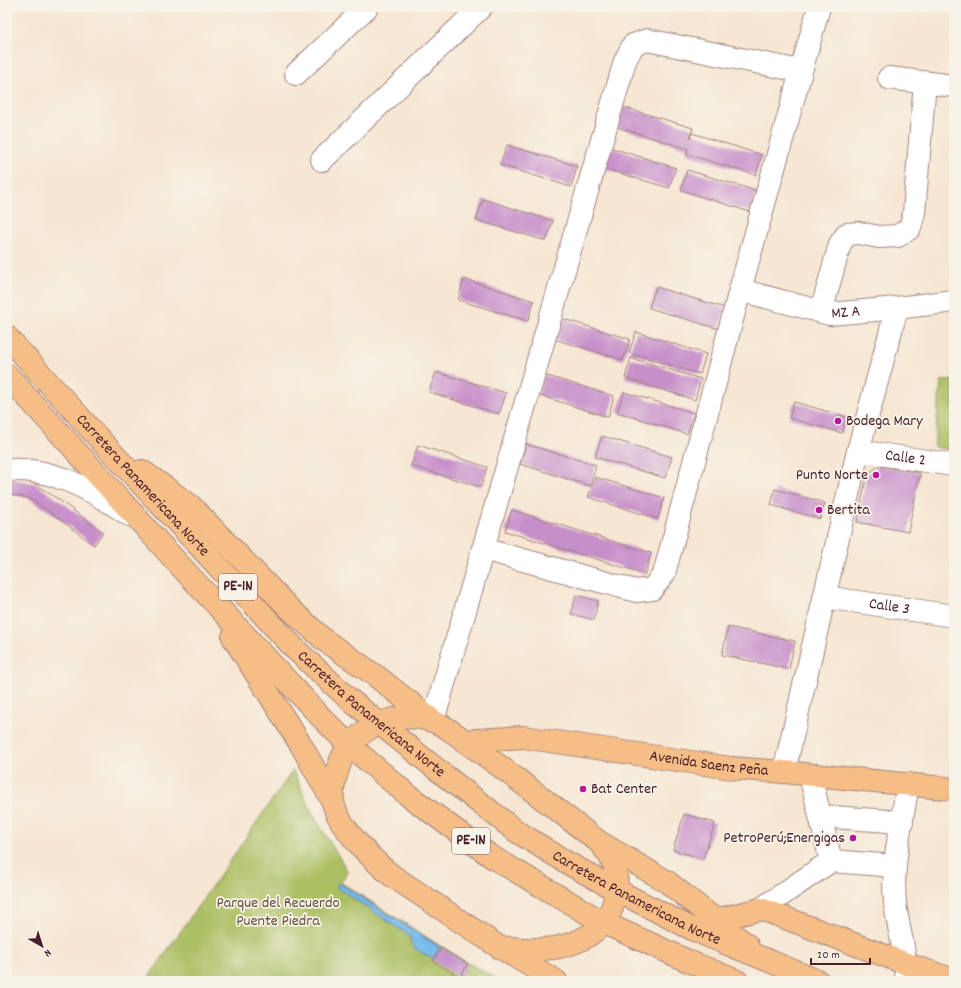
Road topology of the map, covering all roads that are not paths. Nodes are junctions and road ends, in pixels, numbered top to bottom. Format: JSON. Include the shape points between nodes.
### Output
{"nodes":[{"id":1,"x":367,"y":7,"type":"edge"},
{"id":2,"x":481,"y":7,"type":"edge"},
{"id":3,"x":818,"y":7,"type":"edge"},
{"id":4,"x":800,"y":71,"type":"junction"},
{"id":5,"x":296,"y":74,"type":"dead end"},
{"id":6,"x":889,"y":78,"type":"dead end"},
{"id":7,"x":925,"y":82,"type":"junction"},
{"id":8,"x":954,"y":86,"type":"edge"},
{"id":9,"x":322,"y":160,"type":"dead end"},
{"id":10,"x":740,"y":290,"type":"junction"},
{"id":11,"x":954,"y":301,"type":"edge"},
{"id":12,"x":898,"y":308,"type":"junction"},
{"id":13,"x":821,"y":312,"type":"junction"},
{"id":14,"x":7,"y":338,"type":"edge"},
{"id":15,"x":7,"y":374,"type":"edge"},
{"id":16,"x":104,"y":444,"type":"junction"},
{"id":17,"x":858,"y":450,"type":"junction"},
{"id":18,"x":954,"y":465,"type":"edge"},
{"id":19,"x":7,"y":470,"type":"edge"},
{"id":20,"x":144,"y":526,"type":"junction"},
{"id":21,"x":483,"y":549,"type":"junction"},
{"id":22,"x":203,"y":590,"type":"junction"},
{"id":23,"x":824,"y":597,"type":"junction"},
{"id":24,"x":954,"y":616,"type":"edge"},
{"id":25,"x":433,"y":721,"type":"junction"},
{"id":26,"x":379,"y":724,"type":"junction"},
{"id":27,"x":349,"y":745,"type":"junction"},
{"id":28,"x":488,"y":748,"type":"junction"},
{"id":29,"x":784,"y":772,"type":"junction"},
{"id":30,"x":810,"y":775,"type":"junction"},
{"id":31,"x":908,"y":784,"type":"junction"},
{"id":32,"x":954,"y":789,"type":"edge"},
{"id":33,"x":333,"y":802,"type":"junction"},
{"id":34,"x":820,"y":816,"type":"junction"},
{"id":35,"x":902,"y":822,"type":"junction"},
{"id":36,"x":599,"y":842,"type":"junction"},
{"id":37,"x":831,"y":861,"type":"junction"},
{"id":38,"x":895,"y":866,"type":"junction"},
{"id":39,"x":616,"y":890,"type":"junction"},
{"id":40,"x":760,"y":909,"type":"junction"},
{"id":41,"x":715,"y":920,"type":"junction"},
{"id":42,"x":604,"y":923,"type":"junction"},
{"id":43,"x":499,"y":947,"type":"junction"},
{"id":44,"x":769,"y":962,"type":"junction"},
{"id":45,"x":906,"y":972,"type":"edge"},
{"id":46,"x":954,"y":980,"type":"edge"},
{"id":47,"x":556,"y":981,"type":"edge"},
{"id":48,"x":737,"y":981,"type":"edge"},
{"id":49,"x":818,"y":981,"type":"edge"}],
"edges":[{"from":1,"to":5,"type":"street"},
{"from":2,"to":9,"type":"street"},
{"from":3,"to":4,"type":"street"},
{"from":4,"to":10,"type":"street"},
{"from":4,"to":21,"type":"street","via":[[647,40],[633,45],[625,61]]},
{"from":6,"to":7,"type":"street"},
{"from":7,"to":8,"type":"street"},
{"from":7,"to":13,"type":"street","via":[[914,213],[910,228],[898,236],[847,234],[840,244]]},
{"from":10,"to":13,"type":"street","name":"MZ A"},
{"from":10,"to":21,"type":"street","via":[[664,574],[652,589],[636,591]]},
{"from":11,"to":12,"type":"street","name":"MZ A"},
{"from":12,"to":13,"type":"street","name":"MZ A","via":[[830,314]]},
{"from":12,"to":17,"type":"street"},
{"from":14,"to":16,"type":"main road","name":"Carretera Panamericana Norte","number":"PE-1N"},
{"from":15,"to":20,"type":"main road","name":"Carretera Panamericana Norte","number":"PE-1N"},
{"from":16,"to":25,"type":"main road","via":[[191,506],[288,607],[324,640],[376,676]]},
{"from":16,"to":26,"type":"main road","name":"Carretera Panamericana Norte","number":"PE-1N","via":[[296,650]]},
{"from":17,"to":18,"type":"street","name":"Calle 2"},
{"from":17,"to":23,"type":"street"},
{"from":19,"to":20,"type":"street","via":[[39,471],[63,478],[106,500]]},
{"from":20,"to":22,"type":"main road","name":"Carretera Panamericana Norte","number":"PE-1N"},
{"from":21,"to":25,"type":"street"},
{"from":22,"to":27,"type":"main road","name":"Carretera Panamericana Norte","number":"PE-1N"},
{"from":22,"to":33,"type":"main road","via":[[301,745]]},
{"from":23,"to":24,"type":"street","name":"Calle 3"},
{"from":23,"to":29,"type":"street"},
{"from":25,"to":26,"type":"main road","via":[[397,718]]},
{"from":25,"to":28,"type":"main road","name":"Avenida Saenz Peña","via":[[464,741]]},
{"from":26,"to":27,"type":"main road","via":[[364,732]]},
{"from":26,"to":39,"type":"main road","name":"Carretera Panamericana Norte","number":"PE-1N","via":[[516,831]]},
{"from":27,"to":33,"type":"main road","via":[[340,761],[334,781]]},
{"from":27,"to":42,"type":"main road","name":"Carretera Panamericana Norte","number":"PE-1N","via":[[409,796],[492,857]]},
{"from":28,"to":29,"type":"main road","name":"Avenida Saenz Peña","via":[[523,737],[731,768]]},
{"from":28,"to":36,"type":"main road"},
{"from":29,"to":30,"type":"main road","name":"Avenida Saenz Peña"},
{"from":30,"to":31,"type":"main road","name":"Avenida Saenz Peña"},
{"from":30,"to":34,"type":"street"},
{"from":31,"to":32,"type":"main road","name":"Avenida Saenz Peña"},
{"from":31,"to":35,"type":"street"},
{"from":33,"to":43,"type":"main road","via":[[353,838],[379,865]]},
{"from":34,"to":35,"type":"street"},
{"from":34,"to":37,"type":"street"},
{"from":35,"to":38,"type":"street"},
{"from":36,"to":39,"type":"main road","via":[[607,850],[614,864]]},
{"from":36,"to":41,"type":"main road","via":[[666,881]]},
{"from":37,"to":38,"type":"street"},
{"from":37,"to":40,"type":"street"},
{"from":38,"to":45,"type":"street","via":[[895,902]]},
{"from":39,"to":42,"type":"main road","via":[[614,905]]},
{"from":39,"to":44,"type":"main road","name":"Carretera Panamericana Norte","number":"PE-1N","via":[[696,932]]},
{"from":40,"to":41,"type":"main road"},
{"from":40,"to":45,"type":"main road"},
{"from":41,"to":44,"type":"main road"},
{"from":42,"to":43,"type":"main road","via":[[582,939],[560,946],[543,949]]},
{"from":42,"to":48,"type":"main road","name":"Carretera Panamericana Norte","number":"PE-1N"},
{"from":43,"to":47,"type":"main road"},
{"from":44,"to":49,"type":"main road","name":"Carretera Panamericana Norte","number":"PE-1N"},
{"from":45,"to":46,"type":"main road"}]}
